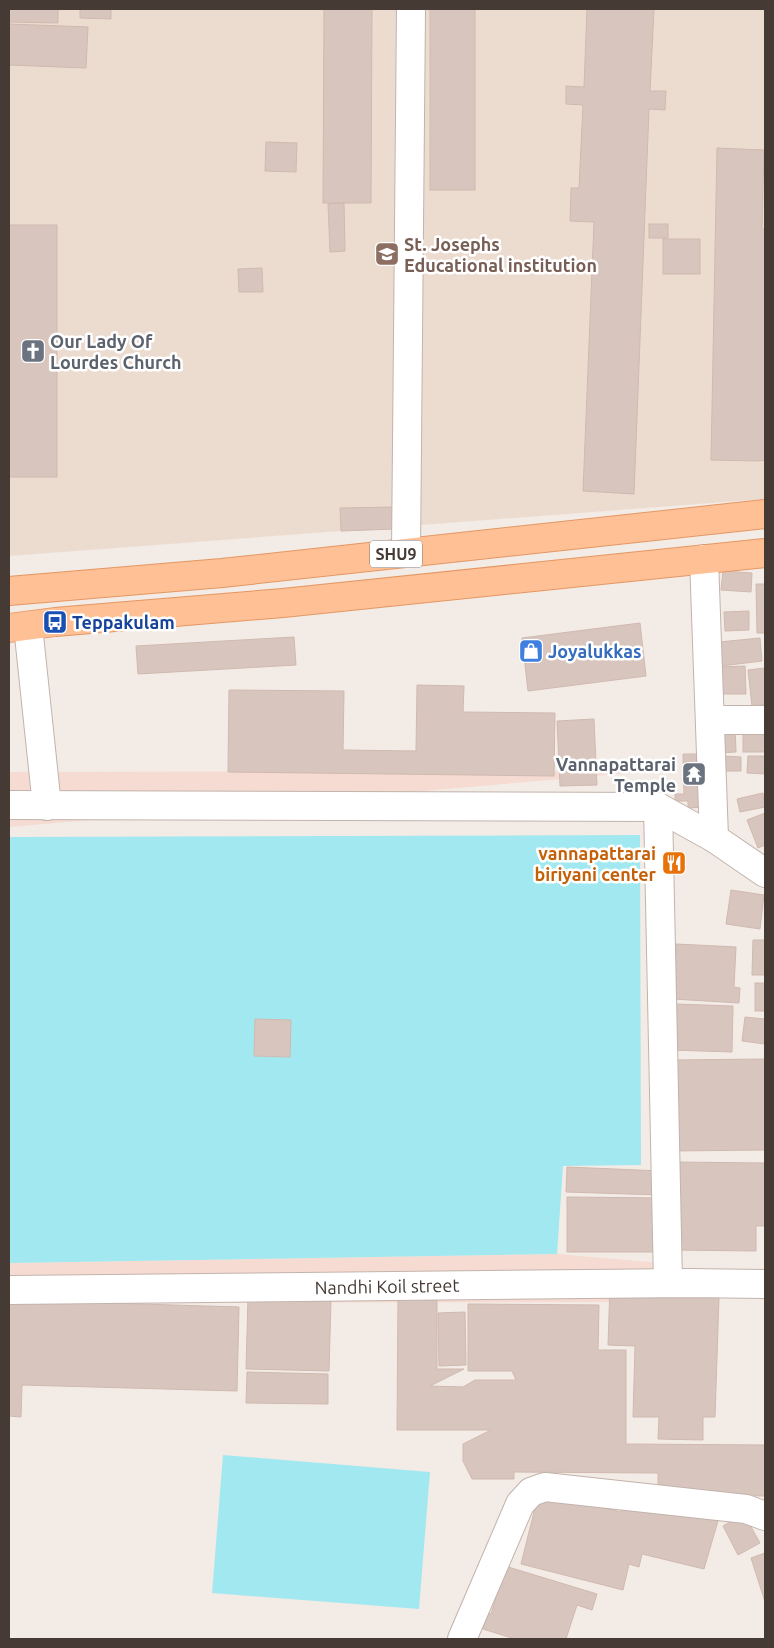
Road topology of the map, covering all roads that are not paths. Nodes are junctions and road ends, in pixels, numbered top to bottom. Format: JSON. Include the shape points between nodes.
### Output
{"nodes":[{"id":1,"x":411,"y":9,"type":"edge"},
{"id":2,"x":765,"y":514,"type":"edge"},
{"id":3,"x":406,"y":553,"type":"junction"},
{"id":4,"x":765,"y":553,"type":"edge"},
{"id":5,"x":704,"y":559,"type":"junction"},
{"id":6,"x":9,"y":591,"type":"edge"},
{"id":7,"x":18,"y":627,"type":"edge"},
{"id":8,"x":710,"y":720,"type":"junction"},
{"id":9,"x":765,"y":720,"type":"edge"},
{"id":10,"x":9,"y":805,"type":"edge"},
{"id":11,"x":47,"y":806,"type":"junction"},
{"id":12,"x":658,"y":807,"type":"junction"},
{"id":13,"x":714,"y":838,"type":"junction"},
{"id":14,"x":765,"y":873,"type":"edge"},
{"id":15,"x":668,"y":1283,"type":"junction"},
{"id":16,"x":765,"y":1284,"type":"edge"},
{"id":17,"x":9,"y":1290,"type":"edge"},
{"id":18,"x":765,"y":1516,"type":"edge"},
{"id":19,"x":462,"y":1639,"type":"edge"}],
"edges":[{"from":1,"to":3,"type":"street"},
{"from":2,"to":3,"type":"main road","number":"SHU9"},
{"from":3,"to":6,"type":"main road","number":"SHU9"},
{"from":4,"to":5,"type":"main road","number":"SHU9"},
{"from":5,"to":7,"type":"main road","number":"SHU9"},
{"from":5,"to":8,"type":"street"},
{"from":7,"to":11,"type":"street"},
{"from":8,"to":9,"type":"street"},
{"from":8,"to":13,"type":"street"},
{"from":10,"to":11,"type":"street"},
{"from":11,"to":12,"type":"street"},
{"from":12,"to":13,"type":"street"},
{"from":12,"to":15,"type":"street"},
{"from":13,"to":14,"type":"street"},
{"from":15,"to":16,"type":"street","name":"Nandhi Koil street"},
{"from":15,"to":17,"type":"street","name":"Nandhi Koil street"},
{"from":18,"to":19,"type":"street","via":[[746,1509],[545,1487],[535,1490],[520,1504]]}]}
